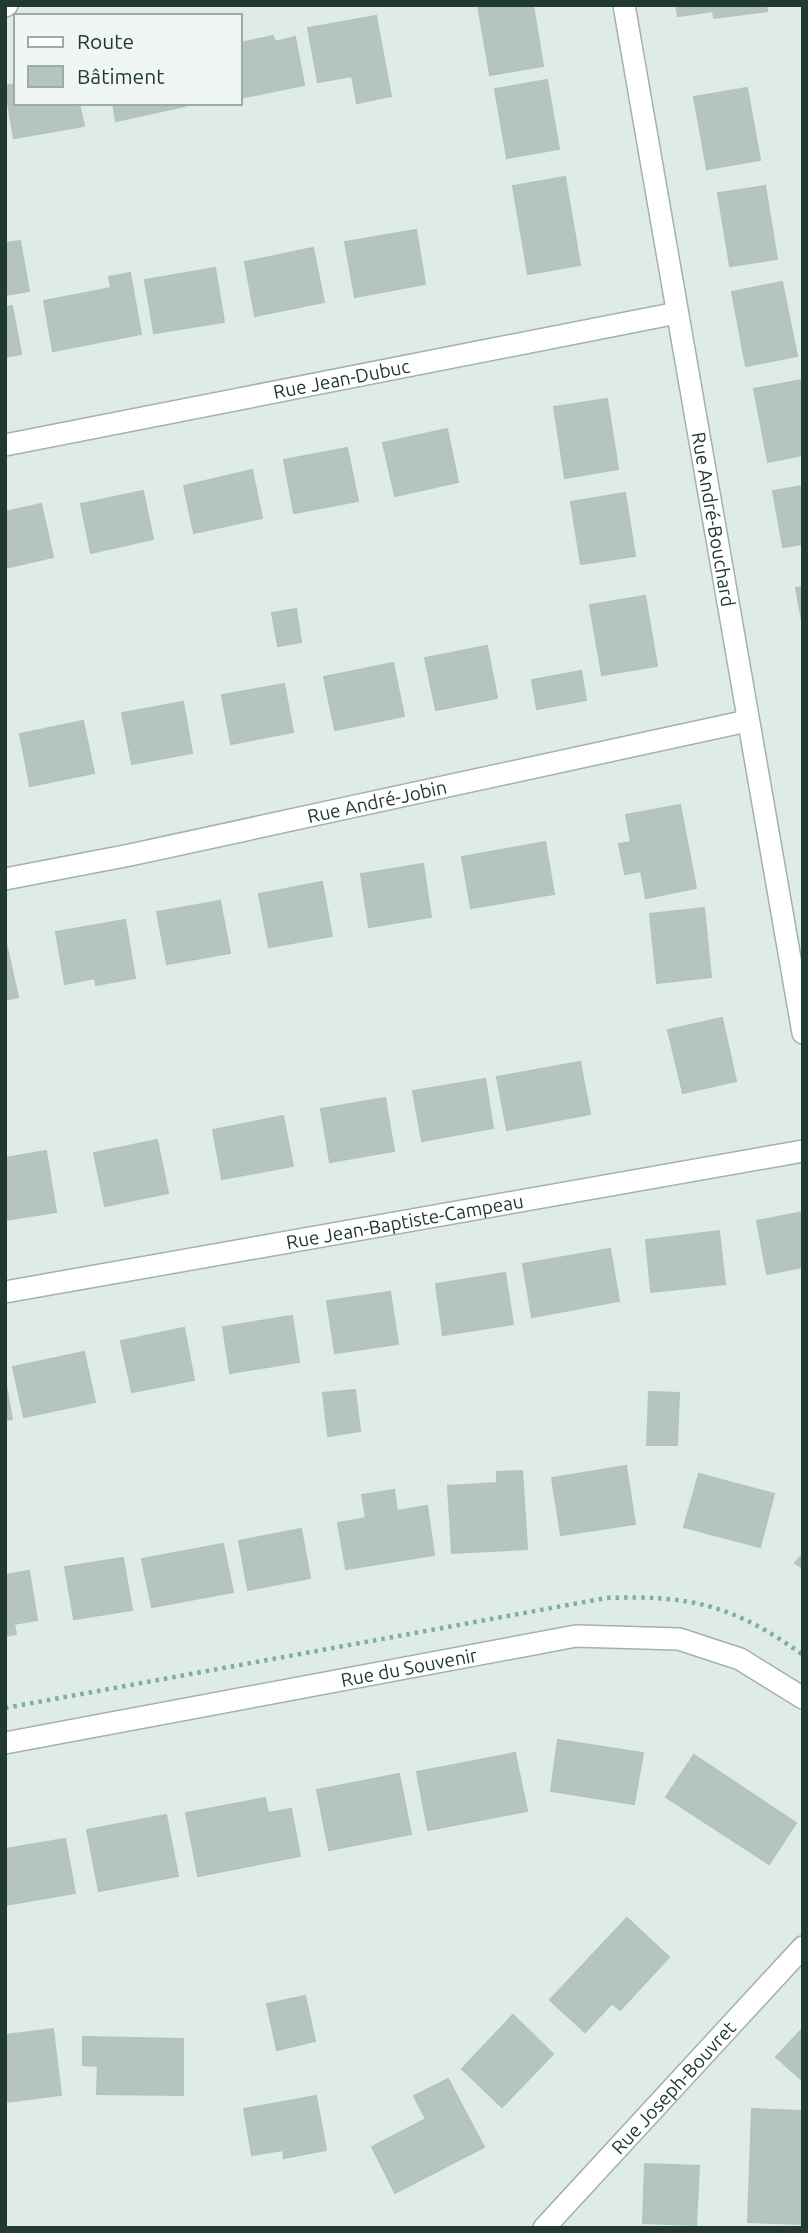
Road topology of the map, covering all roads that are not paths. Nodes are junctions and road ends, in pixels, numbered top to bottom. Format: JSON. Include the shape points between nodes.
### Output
{"nodes":[{"id":1,"x":624,"y":5,"type":"edge"},
{"id":2,"x":677,"y":313,"type":"junction"},
{"id":3,"x":5,"y":445,"type":"edge"},
{"id":4,"x":747,"y":721,"type":"junction"},
{"id":5,"x":5,"y":878,"type":"edge"},
{"id":6,"x":803,"y":1033,"type":"edge"},
{"id":7,"x":803,"y":1151,"type":"edge"},
{"id":8,"x":5,"y":1292,"type":"edge"},
{"id":9,"x":803,"y":1698,"type":"edge"},
{"id":10,"x":5,"y":1743,"type":"edge"},
{"id":11,"x":803,"y":1947,"type":"edge"},
{"id":12,"x":544,"y":2228,"type":"edge"}],
"edges":[{"from":1,"to":2,"type":"street","name":"Rue André-Bouchard"},
{"from":2,"to":3,"type":"street","name":"Rue Jean-Dubuc"},
{"from":2,"to":4,"type":"street","name":"Rue André-Bouchard"},
{"from":4,"to":5,"type":"street","name":"Rue André-Jobin"},
{"from":4,"to":6,"type":"street","name":"Rue André-Bouchard"},
{"from":7,"to":8,"type":"street","name":"Rue Jean-Baptiste-Campeau"},
{"from":9,"to":10,"type":"street","name":"Rue du Souvenir","via":[[740,1659],[679,1639],[576,1636]]},
{"from":11,"to":12,"type":"street","name":"Rue Joseph-Bouvret"}]}
